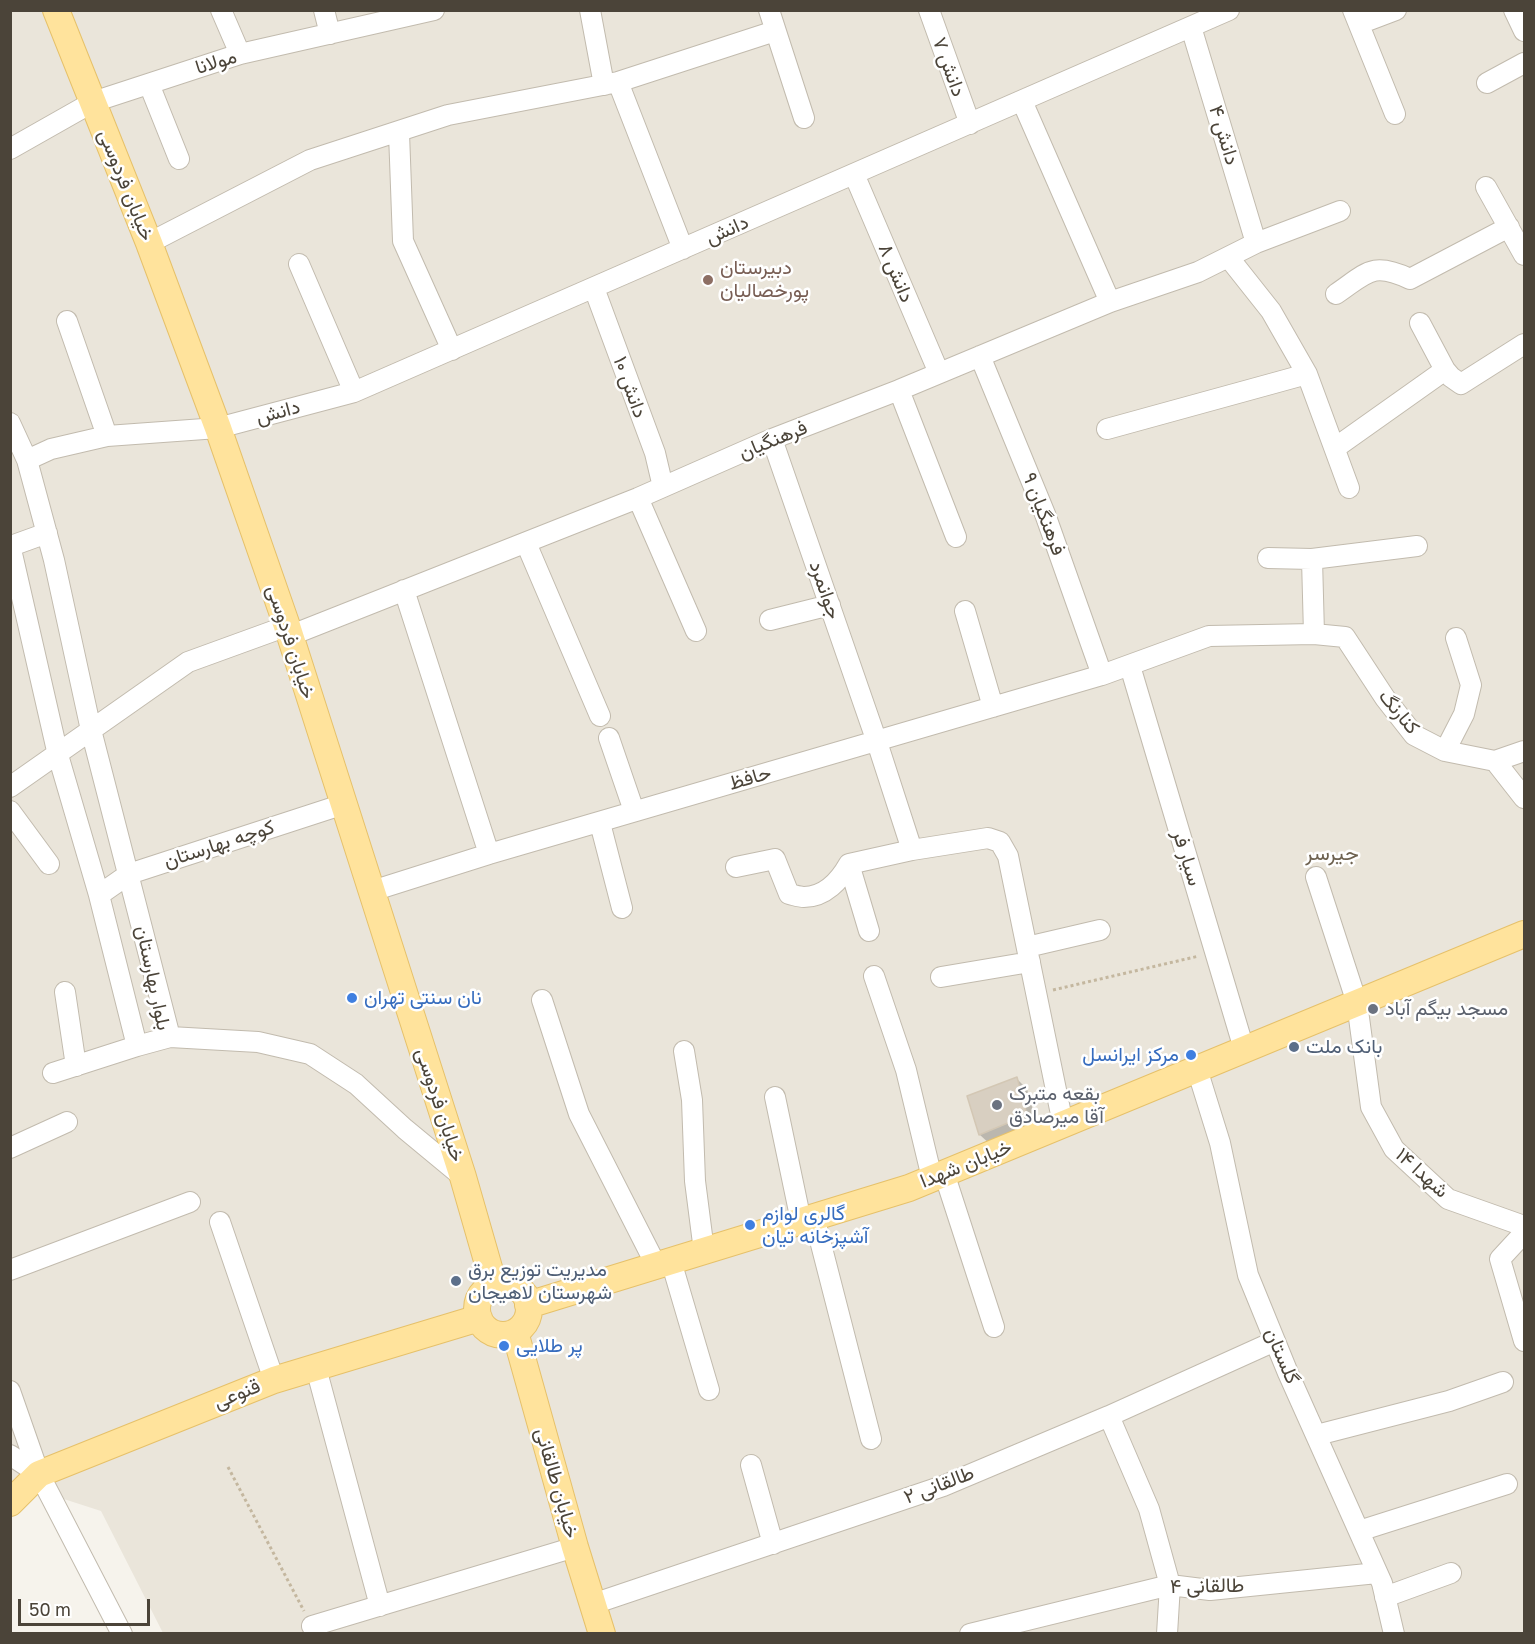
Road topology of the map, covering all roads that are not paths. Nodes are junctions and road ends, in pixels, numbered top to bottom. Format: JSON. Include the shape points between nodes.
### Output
{"nodes":[{"id":1,"x":56,"y":10,"type":"edge"},
{"id":2,"x":221,"y":10,"type":"edge"},
{"id":3,"x":324,"y":10,"type":"edge"},
{"id":4,"x":590,"y":10,"type":"edge"},
{"id":5,"x":768,"y":10,"type":"edge"},
{"id":6,"x":929,"y":10,"type":"edge"},
{"id":7,"x":1229,"y":10,"type":"edge"},
{"id":8,"x":1396,"y":10,"type":"edge"},
{"id":9,"x":1514,"y":10,"type":"edge"},
{"id":10,"x":422,"y":12,"type":"edge"},
{"id":11,"x":1356,"y":17,"type":"edge"},
{"id":12,"x":1191,"y":27,"type":"junction"},
{"id":13,"x":775,"y":31,"type":"junction"},
{"id":14,"x":1524,"y":31,"type":"edge"},
{"id":15,"x":330,"y":34,"type":"junction"},
{"id":16,"x":240,"y":54,"type":"junction"},
{"id":17,"x":1524,"y":63,"type":"edge"},
{"id":18,"x":611,"y":83,"type":"junction"},
{"id":19,"x":1487,"y":83,"type":"dead end"},
{"id":20,"x":149,"y":84,"type":"junction"},
{"id":21,"x":1022,"y":101,"type":"junction"},
{"id":22,"x":93,"y":102,"type":"junction"},
{"id":23,"x":1395,"y":114,"type":"dead end"},
{"id":24,"x":804,"y":118,"type":"dead end"},
{"id":25,"x":970,"y":124,"type":"junction"},
{"id":26,"x":399,"y":133,"type":"junction"},
{"id":27,"x":10,"y":149,"type":"edge"},
{"id":28,"x":179,"y":159,"type":"dead end"},
{"id":29,"x":854,"y":174,"type":"junction"},
{"id":30,"x":1486,"y":188,"type":"dead end"},
{"id":31,"x":1340,"y":211,"type":"dead end"},
{"id":32,"x":1509,"y":228,"type":"junction"},
{"id":33,"x":149,"y":243,"type":"junction"},
{"id":34,"x":1256,"y":243,"type":"junction"},
{"id":35,"x":683,"y":249,"type":"junction"},
{"id":36,"x":1524,"y":255,"type":"edge"},
{"id":37,"x":1229,"y":258,"type":"junction"},
{"id":38,"x":299,"y":264,"type":"dead end"},
{"id":39,"x":594,"y":288,"type":"junction"},
{"id":40,"x":1336,"y":294,"type":"dead end"},
{"id":41,"x":1110,"y":302,"type":"junction"},
{"id":42,"x":67,"y":321,"type":"dead end"},
{"id":43,"x":1420,"y":323,"type":"dead end"},
{"id":44,"x":1524,"y":344,"type":"edge"},
{"id":45,"x":452,"y":350,"type":"junction"},
{"id":46,"x":980,"y":356,"type":"junction"},
{"id":47,"x":1446,"y":370,"type":"junction"},
{"id":48,"x":939,"y":373,"type":"junction"},
{"id":49,"x":1307,"y":374,"type":"junction"},
{"id":50,"x":899,"y":390,"type":"junction"},
{"id":51,"x":354,"y":392,"type":"junction"},
{"id":52,"x":10,"y":423,"type":"edge"},
{"id":53,"x":218,"y":428,"type":"junction"},
{"id":54,"x":1107,"y":429,"type":"dead end"},
{"id":55,"x":107,"y":436,"type":"junction"},
{"id":56,"x":772,"y":439,"type":"junction"},
{"id":57,"x":1335,"y":448,"type":"junction"},
{"id":58,"x":27,"y":460,"type":"junction"},
{"id":59,"x":663,"y":487,"type":"junction"},
{"id":60,"x":1349,"y":488,"type":"dead end"},
{"id":61,"x":638,"y":498,"type":"junction"},
{"id":62,"x":47,"y":533,"type":"junction"},
{"id":63,"x":956,"y":537,"type":"dead end"},
{"id":64,"x":526,"y":543,"type":"junction"},
{"id":65,"x":11,"y":545,"type":"edge"},
{"id":66,"x":1417,"y":546,"type":"dead end"},
{"id":67,"x":1268,"y":558,"type":"dead end"},
{"id":68,"x":1312,"y":559,"type":"junction"},
{"id":69,"x":14,"y":576,"type":"edge"},
{"id":70,"x":404,"y":590,"type":"junction"},
{"id":71,"x":830,"y":605,"type":"junction"},
{"id":72,"x":965,"y":611,"type":"dead end"},
{"id":73,"x":770,"y":620,"type":"dead end"},
{"id":74,"x":288,"y":631,"type":"junction"},
{"id":75,"x":696,"y":631,"type":"dead end"},
{"id":76,"x":1314,"y":634,"type":"junction"},
{"id":77,"x":1456,"y":638,"type":"dead end"},
{"id":78,"x":1130,"y":666,"type":"junction"},
{"id":79,"x":1102,"y":675,"type":"junction"},
{"id":80,"x":993,"y":706,"type":"junction"},
{"id":81,"x":600,"y":716,"type":"dead end"},
{"id":82,"x":91,"y":730,"type":"junction"},
{"id":83,"x":609,"y":738,"type":"dead end"},
{"id":84,"x":878,"y":742,"type":"junction"},
{"id":85,"x":1444,"y":751,"type":"junction"},
{"id":86,"x":1524,"y":751,"type":"edge"},
{"id":87,"x":58,"y":755,"type":"junction"},
{"id":88,"x":1495,"y":761,"type":"junction"},
{"id":89,"x":10,"y":787,"type":"edge"},
{"id":90,"x":1524,"y":798,"type":"edge"},
{"id":91,"x":344,"y":804,"type":"junction"},
{"id":92,"x":10,"y":811,"type":"edge"},
{"id":93,"x":634,"y":812,"type":"junction"},
{"id":94,"x":600,"y":823,"type":"junction"},
{"id":95,"x":912,"y":850,"type":"junction"},
{"id":96,"x":489,"y":854,"type":"junction"},
{"id":97,"x":49,"y":864,"type":"dead end"},
{"id":98,"x":849,"y":864,"type":"junction"},
{"id":99,"x":736,"y":867,"type":"dead end"},
{"id":100,"x":129,"y":874,"type":"junction"},
{"id":101,"x":1316,"y":877,"type":"dead end"},
{"id":102,"x":372,"y":891,"type":"junction"},
{"id":103,"x":99,"y":895,"type":"junction"},
{"id":104,"x":622,"y":908,"type":"dead end"},
{"id":105,"x":1100,"y":930,"type":"dead end"},
{"id":106,"x":869,"y":931,"type":"dead end"},
{"id":107,"x":1524,"y":934,"type":"edge"},
{"id":108,"x":1028,"y":955,"type":"junction"},
{"id":109,"x":874,"y":976,"type":"dead end"},
{"id":110,"x":941,"y":977,"type":"dead end"},
{"id":111,"x":65,"y":992,"type":"dead end"},
{"id":112,"x":542,"y":1000,"type":"dead end"},
{"id":113,"x":1357,"y":1003,"type":"junction"},
{"id":114,"x":170,"y":1037,"type":"junction"},
{"id":115,"x":137,"y":1046,"type":"junction"},
{"id":116,"x":1244,"y":1049,"type":"junction"},
{"id":117,"x":684,"y":1051,"type":"dead end"},
{"id":118,"x":76,"y":1066,"type":"junction"},
{"id":119,"x":1197,"y":1069,"type":"junction"},
{"id":120,"x":53,"y":1073,"type":"dead end"},
{"id":121,"x":775,"y":1097,"type":"dead end"},
{"id":122,"x":67,"y":1122,"type":"dead end"},
{"id":123,"x":1063,"y":1124,"type":"junction"},
{"id":124,"x":10,"y":1148,"type":"edge"},
{"id":125,"x":938,"y":1176,"type":"junction"},
{"id":126,"x":463,"y":1177,"type":"junction"},
{"id":127,"x":190,"y":1202,"type":"dead end"},
{"id":128,"x":808,"y":1219,"type":"junction"},
{"id":129,"x":220,"y":1222,"type":"dead end"},
{"id":130,"x":1524,"y":1226,"type":"edge"},
{"id":131,"x":1524,"y":1233,"type":"edge"},
{"id":132,"x":704,"y":1251,"type":"junction"},
{"id":133,"x":664,"y":1263,"type":"junction"},
{"id":134,"x":10,"y":1270,"type":"edge"},
{"id":135,"x":494,"y":1285,"type":"junction"},
{"id":136,"x":528,"y":1305,"type":"junction"},
{"id":137,"x":479,"y":1318,"type":"junction"},
{"id":138,"x":994,"y":1327,"type":"dead end"},
{"id":139,"x":515,"y":1332,"type":"junction"},
{"id":140,"x":1275,"y":1341,"type":"junction"},
{"id":141,"x":1524,"y":1341,"type":"edge"},
{"id":142,"x":316,"y":1368,"type":"junction"},
{"id":143,"x":274,"y":1380,"type":"junction"},
{"id":144,"x":1503,"y":1382,"type":"dead end"},
{"id":145,"x":709,"y":1390,"type":"dead end"},
{"id":146,"x":10,"y":1391,"type":"edge"},
{"id":147,"x":1109,"y":1416,"type":"junction"},
{"id":148,"x":1317,"y":1435,"type":"junction"},
{"id":149,"x":871,"y":1439,"type":"dead end"},
{"id":150,"x":10,"y":1455,"type":"edge"},
{"id":151,"x":751,"y":1465,"type":"dead end"},
{"id":152,"x":39,"y":1474,"type":"junction"},
{"id":153,"x":1508,"y":1484,"type":"dead end"},
{"id":154,"x":10,"y":1503,"type":"edge"},
{"id":155,"x":1359,"y":1531,"type":"junction"},
{"id":156,"x":773,"y":1544,"type":"junction"},
{"id":157,"x":575,"y":1547,"type":"junction"},
{"id":158,"x":1377,"y":1573,"type":"junction"},
{"id":159,"x":1451,"y":1573,"type":"dead end"},
{"id":160,"x":1170,"y":1585,"type":"junction"},
{"id":161,"x":1385,"y":1597,"type":"junction"},
{"id":162,"x":593,"y":1604,"type":"junction"},
{"id":163,"x":380,"y":1605,"type":"junction"},
{"id":164,"x":312,"y":1626,"type":"road end"},
{"id":165,"x":122,"y":1634,"type":"edge"},
{"id":166,"x":602,"y":1634,"type":"edge"},
{"id":167,"x":970,"y":1634,"type":"edge"},
{"id":168,"x":1167,"y":1634,"type":"edge"},
{"id":169,"x":1394,"y":1634,"type":"edge"}],
"edges":[{"from":1,"to":22,"type":"main road","name":"خیابان فردوسی"},
{"from":2,"to":16,"type":"street"},
{"from":3,"to":15,"type":"street"},
{"from":4,"to":18,"type":"street"},
{"from":5,"to":13,"type":"street"},
{"from":6,"to":25,"type":"street","name":"دانش ۷"},
{"from":7,"to":12,"type":"street","name":"دانش"},
{"from":8,"to":11,"type":"street"},
{"from":9,"to":14,"type":"street"},
{"from":10,"to":15,"type":"street","name":"مولانا"},
{"from":11,"to":23,"type":"street"},
{"from":12,"to":21,"type":"street","name":"دانش"},
{"from":12,"to":34,"type":"street","name":"دانش ۴"},
{"from":13,"to":18,"type":"street"},
{"from":13,"to":24,"type":"street"},
{"from":15,"to":16,"type":"street","name":"مولانا"},
{"from":16,"to":20,"type":"street","name":"مولانا"},
{"from":17,"to":19,"type":"street"},
{"from":18,"to":26,"type":"street","via":[[448,116]]},
{"from":18,"to":35,"type":"street"},
{"from":20,"to":22,"type":"street","name":"مولانا"},
{"from":20,"to":28,"type":"street"},
{"from":21,"to":25,"type":"street","name":"دانش"},
{"from":21,"to":41,"type":"street"},
{"from":22,"to":27,"type":"street","name":"مولانا"},
{"from":22,"to":33,"type":"main road","name":"خیابان فردوسی"},
{"from":25,"to":29,"type":"street","name":"دانش"},
{"from":26,"to":33,"type":"street","via":[[310,160]]},
{"from":26,"to":45,"type":"street","via":[[403,241]]},
{"from":29,"to":35,"type":"street","name":"دانش"},
{"from":29,"to":48,"type":"street","name":"دانش ۸"},
{"from":30,"to":32,"type":"street"},
{"from":31,"to":34,"type":"street","name":"فرهنگیان"},
{"from":32,"to":36,"type":"street"},
{"from":32,"to":40,"type":"street","via":[[1410,279],[1393,271],[1372,270]]},
{"from":33,"to":53,"type":"main road","name":"خیابان فردوسی"},
{"from":34,"to":37,"type":"street","name":"فرهنگیان"},
{"from":35,"to":39,"type":"street","name":"دانش"},
{"from":37,"to":41,"type":"street","name":"فرهنگیان"},
{"from":37,"to":49,"type":"street","via":[[1271,311]]},
{"from":38,"to":51,"type":"street"},
{"from":39,"to":45,"type":"street","name":"دانش"},
{"from":39,"to":59,"type":"street","name":"دانش ۱۰","via":[[655,453]]},
{"from":41,"to":46,"type":"street","name":"فرهنگیان"},
{"from":42,"to":55,"type":"street"},
{"from":43,"to":47,"type":"street"},
{"from":44,"to":47,"type":"street","via":[[1461,384]]},
{"from":45,"to":51,"type":"street","name":"دانش"},
{"from":46,"to":48,"type":"street","name":"فرهنگیان"},
{"from":46,"to":79,"type":"street","name":"فرهنگیان ۹","via":[[1046,514]]},
{"from":47,"to":57,"type":"street"},
{"from":48,"to":50,"type":"street","name":"فرهنگیان"},
{"from":49,"to":54,"type":"street"},
{"from":49,"to":57,"type":"street"},
{"from":50,"to":56,"type":"street","name":"فرهنگیان"},
{"from":50,"to":63,"type":"street"},
{"from":51,"to":53,"type":"street","name":"دانش"},
{"from":52,"to":58,"type":"street","name":"بلوار بهارستان"},
{"from":53,"to":55,"type":"street","name":"دانش"},
{"from":53,"to":74,"type":"main road","name":"خیابان فردوسی"},
{"from":55,"to":58,"type":"street","name":"دانش","via":[[51,448]]},
{"from":56,"to":59,"type":"street","name":"فرهنگیان"},
{"from":56,"to":71,"type":"street","name":"جوانمرد"},
{"from":57,"to":60,"type":"street"},
{"from":58,"to":62,"type":"street","name":"بلوار بهارستان"},
{"from":59,"to":61,"type":"street","name":"فرهنگیان"},
{"from":61,"to":64,"type":"street","name":"فرهنگیان"},
{"from":61,"to":75,"type":"street"},
{"from":62,"to":65,"type":"street"},
{"from":62,"to":82,"type":"street","name":"بلوار بهارستان"},
{"from":64,"to":70,"type":"street","name":"فرهنگیان"},
{"from":64,"to":81,"type":"street"},
{"from":65,"to":69,"type":"street","name":"بلوار بهارستان"},
{"from":66,"to":68,"type":"street"},
{"from":67,"to":68,"type":"street"},
{"from":68,"to":76,"type":"street"},
{"from":69,"to":87,"type":"street","name":"بلوار بهارستان"},
{"from":70,"to":74,"type":"street","name":"فرهنگیان"},
{"from":70,"to":96,"type":"street"},
{"from":71,"to":73,"type":"street"},
{"from":71,"to":84,"type":"street","name":"جوانمرد"},
{"from":72,"to":80,"type":"street"},
{"from":74,"to":82,"type":"street","name":"فرهنگیان","via":[[188,662]]},
{"from":74,"to":91,"type":"main road","name":"خیابان فردوسی"},
{"from":76,"to":78,"type":"street","name":"کنارنگ","via":[[1209,636]]},
{"from":76,"to":85,"type":"street","name":"کنارنگ","via":[[1345,637],[1414,735]]},
{"from":77,"to":85,"type":"street","via":[[1471,685],[1464,714]]},
{"from":78,"to":79,"type":"street","name":"حافظ"},
{"from":78,"to":116,"type":"street","name":"سیار فر"},
{"from":79,"to":80,"type":"street","name":"حافظ"},
{"from":80,"to":84,"type":"street","name":"حافظ"},
{"from":82,"to":87,"type":"street","name":"فرهنگیان"},
{"from":82,"to":100,"type":"street","name":"بلوار بهارستان"},
{"from":83,"to":93,"type":"street"},
{"from":84,"to":93,"type":"street","name":"حافظ"},
{"from":84,"to":95,"type":"street","name":"جوانمرد"},
{"from":85,"to":88,"type":"street","name":"کنارنگ"},
{"from":86,"to":88,"type":"street"},
{"from":87,"to":89,"type":"street","name":"فرهنگیان"},
{"from":87,"to":103,"type":"street","name":"بلوار بهارستان"},
{"from":88,"to":90,"type":"street"},
{"from":91,"to":100,"type":"street","name":"کوچه بهارستان"},
{"from":91,"to":102,"type":"main road","name":"خیابان فردوسی"},
{"from":92,"to":97,"type":"street"},
{"from":93,"to":94,"type":"street","name":"حافظ"},
{"from":94,"to":96,"type":"street","name":"حافظ"},
{"from":94,"to":104,"type":"street"},
{"from":95,"to":98,"type":"street"},
{"from":95,"to":108,"type":"street","via":[[988,838],[1000,842],[1008,856]]},
{"from":96,"to":102,"type":"street","name":"حافظ"},
{"from":98,"to":99,"type":"street","via":[[831,887],[804,897],[789,894],[775,859]]},
{"from":98,"to":106,"type":"street"},
{"from":100,"to":103,"type":"street","name":"کوچه بهارستان"},
{"from":100,"to":114,"type":"street","name":"بلوار بهارستان"},
{"from":101,"to":113,"type":"street","name":"شهدا ۱۴"},
{"from":102,"to":126,"type":"main road","name":"خیابان فردوسی"},
{"from":103,"to":115,"type":"street","name":"بلوار بهارستان"},
{"from":105,"to":108,"type":"street"},
{"from":107,"to":113,"type":"main road","name":"خیابان شهدا"},
{"from":108,"to":110,"type":"street"},
{"from":108,"to":123,"type":"street"},
{"from":109,"to":125,"type":"street"},
{"from":111,"to":118,"type":"street"},
{"from":112,"to":133,"type":"street","via":[[579,1113]]},
{"from":113,"to":116,"type":"main road","name":"خیابان شهدا"},
{"from":113,"to":130,"type":"street","name":"شهدا ۱۴","via":[[1371,1107],[1394,1149],[1448,1199]]},
{"from":114,"to":115,"type":"street","name":"بلوار بهارستان"},
{"from":114,"to":126,"type":"street","via":[[258,1042],[310,1054],[356,1084]]},
{"from":115,"to":118,"type":"street"},
{"from":116,"to":119,"type":"main road","name":"خیابان شهدا"},
{"from":117,"to":132,"type":"street","via":[[692,1100],[695,1181]]},
{"from":118,"to":120,"type":"street"},
{"from":119,"to":123,"type":"main road","name":"خیابان شهدا"},
{"from":119,"to":140,"type":"street","name":"گلستان","via":[[1221,1143],[1248,1275]]},
{"from":121,"to":128,"type":"street"},
{"from":122,"to":124,"type":"street"},
{"from":123,"to":125,"type":"main road","name":"خیابان شهدا"},
{"from":125,"to":128,"type":"main road","name":"خیابان شهدا"},
{"from":125,"to":138,"type":"street"},
{"from":126,"to":135,"type":"main road","name":"خیابان فردوسی"},
{"from":127,"to":134,"type":"street"},
{"from":128,"to":132,"type":"main road","name":"خیابان شهدا"},
{"from":128,"to":149,"type":"street"},
{"from":129,"to":143,"type":"street"},
{"from":131,"to":141,"type":"street","via":[[1500,1259]]},
{"from":132,"to":133,"type":"main road","name":"خیابان شهدا"},
{"from":133,"to":136,"type":"main road","name":"خیابان شهدا"},
{"from":133,"to":145,"type":"street"},
{"from":135,"to":136,"type":"main road","via":[[503,1283],[519,1289]]},
{"from":135,"to":137,"type":"main road","via":[[478,1300]]},
{"from":136,"to":139,"type":"main road","via":[[526,1321]]},
{"from":137,"to":139,"type":"main road","via":[[492,1333]]},
{"from":137,"to":142,"type":"main road","name":"قنوعی"},
{"from":139,"to":157,"type":"main road","name":"خیابان طالقانی"},
{"from":140,"to":147,"type":"street","name":"طالقانی ۲"},
{"from":140,"to":148,"type":"street","name":"گلستان"},
{"from":142,"to":143,"type":"main road","name":"قنوعی"},
{"from":142,"to":163,"type":"street"},
{"from":143,"to":152,"type":"main road","name":"قنوعی"},
{"from":144,"to":148,"type":"street","via":[[1449,1401]]},
{"from":146,"to":152,"type":"street"},
{"from":147,"to":156,"type":"street","name":"طالقانی ۲","via":[[943,1486]]},
{"from":147,"to":160,"type":"street","via":[[1149,1509]]},
{"from":148,"to":155,"type":"street","name":"گلستان"},
{"from":150,"to":152,"type":"street"},
{"from":151,"to":156,"type":"street"},
{"from":152,"to":154,"type":"main road","name":"قنوعی"},
{"from":152,"to":165,"type":"street"},
{"from":153,"to":155,"type":"street"},
{"from":155,"to":158,"type":"street","name":"گلستان"},
{"from":156,"to":162,"type":"street","name":"طالقانی ۲"},
{"from":157,"to":162,"type":"main road","name":"خیابان طالقانی"},
{"from":157,"to":163,"type":"street"},
{"from":158,"to":160,"type":"street","name":"طالقانی ۴","via":[[1210,1590]]},
{"from":158,"to":161,"type":"street","name":"گلستان"},
{"from":159,"to":161,"type":"street"},
{"from":160,"to":167,"type":"street","name":"طالقانی ۴"},
{"from":160,"to":168,"type":"street"},
{"from":161,"to":169,"type":"street","name":"گلستان"},
{"from":162,"to":166,"type":"main road","name":"خیابان طالقانی"},
{"from":163,"to":164,"type":"street"}]}
